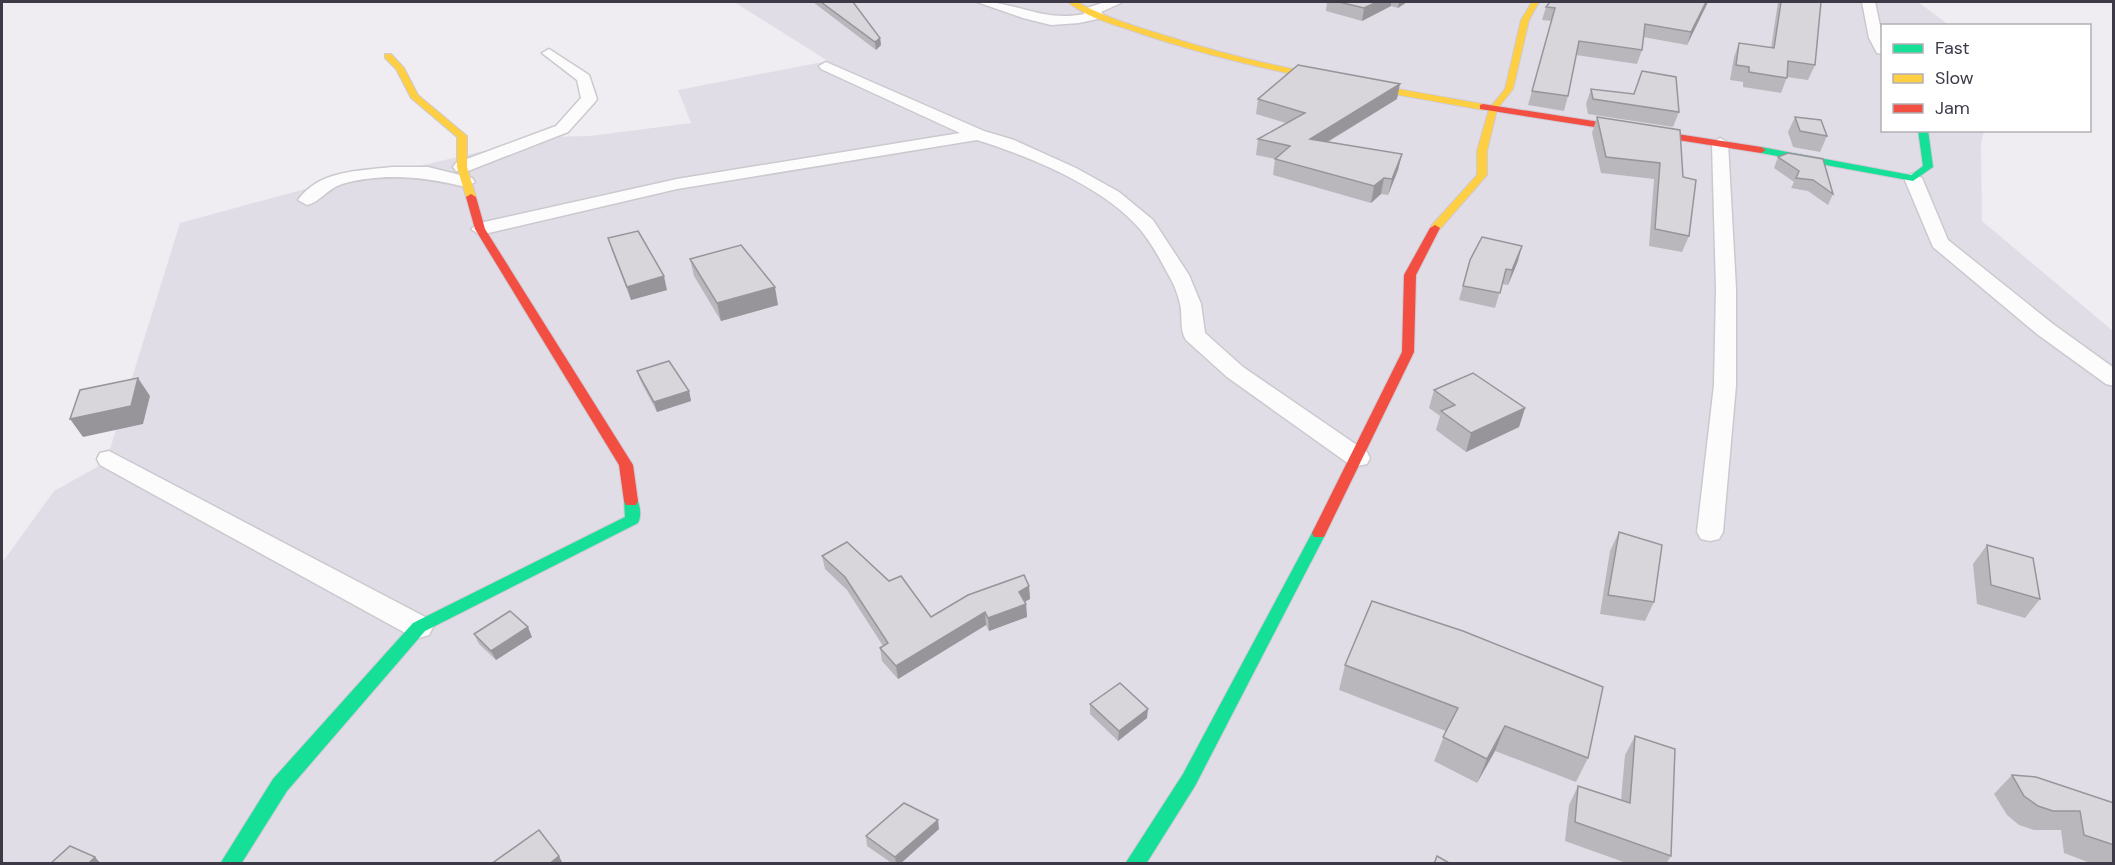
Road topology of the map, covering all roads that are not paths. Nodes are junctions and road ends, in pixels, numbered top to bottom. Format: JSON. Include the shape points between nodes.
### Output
{"nodes":[{"id":1,"x":984,"y":2,"type":"edge"},
{"id":2,"x":1072,"y":2,"type":"edge"},
{"id":3,"x":1116,"y":2,"type":"edge"},
{"id":4,"x":1535,"y":2,"type":"edge"},
{"id":5,"x":1868,"y":2,"type":"edge"},
{"id":6,"x":1093,"y":14,"type":"junction"},
{"id":7,"x":1881,"y":48,"type":"edge"},
{"id":8,"x":549,"y":53,"type":"dead end"},
{"id":9,"x":388,"y":56,"type":"dead end"},
{"id":10,"x":826,"y":66,"type":"dead end"},
{"id":11,"x":1493,"y":110,"type":"junction"},
{"id":12,"x":1923,"y":132,"type":"edge"},
{"id":13,"x":978,"y":135,"type":"junction"},
{"id":14,"x":1720,"y":143,"type":"junction"},
{"id":15,"x":464,"y":174,"type":"junction"},
{"id":16,"x":1913,"y":178,"type":"junction"},
{"id":17,"x":307,"y":200,"type":"dead end"},
{"id":18,"x":480,"y":229,"type":"junction"},
{"id":19,"x":2114,"y":379,"type":"edge"},
{"id":20,"x":1358,"y":458,"type":"junction"},
{"id":21,"x":109,"y":459,"type":"dead end"},
{"id":22,"x":1710,"y":532,"type":"dead end"},
{"id":23,"x":419,"y":627,"type":"junction"},
{"id":24,"x":230,"y":864,"type":"edge"},
{"id":25,"x":1135,"y":864,"type":"edge"}],
"edges":[{"from":1,"to":6,"type":"street","via":[[1052,22],[1071,22]]},
{"from":2,"to":6,"type":"street"},
{"from":3,"to":6,"type":"street"},
{"from":4,"to":11,"type":"street","via":[[1525,20],[1509,89]]},
{"from":5,"to":7,"type":"street"},
{"from":6,"to":11,"type":"street","via":[[1195,50]]},
{"from":8,"to":15,"type":"street","via":[[584,78],[589,99],[562,129]]},
{"from":9,"to":15,"type":"street","via":[[400,68],[414,96],[462,136]]},
{"from":10,"to":13,"type":"street"},
{"from":11,"to":14,"type":"street"},
{"from":11,"to":20,"type":"street","via":[[1482,151],[1482,175],[1438,223],[1410,275],[1408,352]]},
{"from":12,"to":16,"type":"street","via":[[1928,167]]},
{"from":13,"to":18,"type":"street","via":[[677,184]]},
{"from":13,"to":20,"type":"street","via":[[1070,172],[1113,196],[1138,217],[1179,275],[1191,304],[1194,335],[1235,372]]},
{"from":14,"to":16,"type":"street"},
{"from":14,"to":22,"type":"street","via":[[1725,385]]},
{"from":15,"to":17,"type":"street","via":[[392,172],[340,179],[320,187]]},
{"from":15,"to":18,"type":"street"},
{"from":16,"to":19,"type":"street","via":[[1940,243],[2045,329]]},
{"from":18,"to":23,"type":"street","via":[[626,465],[633,519]]},
{"from":20,"to":25,"type":"street","via":[[1189,780]]},
{"from":21,"to":23,"type":"street"},
{"from":23,"to":24,"type":"street","via":[[280,785]]}]}
